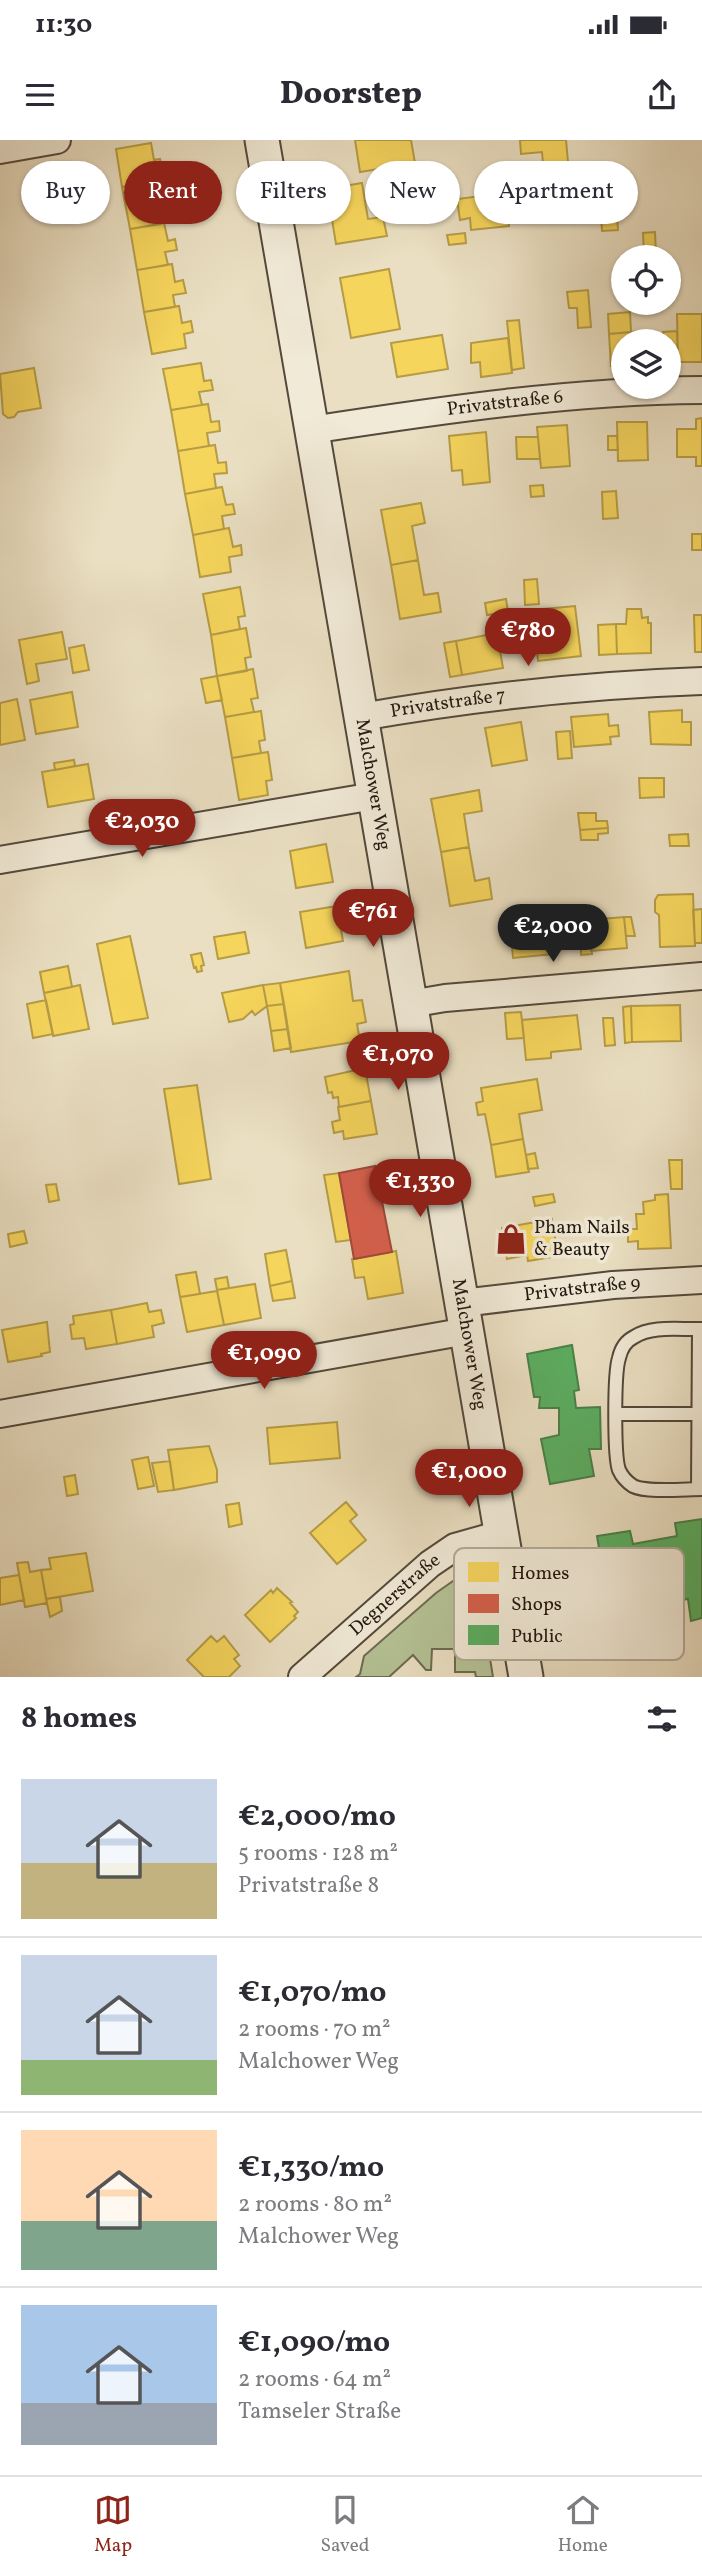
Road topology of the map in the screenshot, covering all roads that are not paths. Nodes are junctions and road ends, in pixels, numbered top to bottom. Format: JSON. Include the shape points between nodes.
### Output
{"nodes":[{"id":1,"x":57,"y":140,"type":"edge"},
{"id":2,"x":262,"y":140,"type":"edge"},
{"id":3,"x":0,"y":150,"type":"edge"},
{"id":4,"x":702,"y":390,"type":"edge"},
{"id":5,"x":311,"y":430,"type":"junction"},
{"id":6,"x":702,"y":681,"type":"edge"},
{"id":7,"x":361,"y":717,"type":"junction"},
{"id":8,"x":374,"y":796,"type":"junction"},
{"id":9,"x":0,"y":860,"type":"edge"},
{"id":10,"x":702,"y":976,"type":"edge"},
{"id":11,"x":410,"y":1004,"type":"junction"},
{"id":12,"x":702,"y":1280,"type":"edge"},
{"id":13,"x":465,"y":1317,"type":"junction"},
{"id":14,"x":701,"y":1329,"type":"edge"},
{"id":15,"x":0,"y":1414,"type":"edge"},
{"id":16,"x":616,"y":1414,"type":"junction"},
{"id":17,"x":701,"y":1414,"type":"edge"},
{"id":18,"x":700,"y":1489,"type":"edge"},
{"id":19,"x":501,"y":1534,"type":"junction"},
{"id":20,"x":503,"y":1548,"type":"edge"},
{"id":21,"x":302,"y":1677,"type":"edge"}],
"edges":[{"from":1,"to":3,"type":"street"},
{"from":2,"to":5,"type":"street","name":"Malchower Weg"},
{"from":4,"to":5,"type":"street","name":"Privatstraße 6","via":[[500,403]]},
{"from":5,"to":7,"type":"street","name":"Malchower Weg"},
{"from":6,"to":7,"type":"street","name":"Privatstraße 7","via":[[533,692]]},
{"from":7,"to":8,"type":"street","name":"Malchower Weg"},
{"from":8,"to":9,"type":"street"},
{"from":8,"to":11,"type":"street","name":"Malchower Weg"},
{"from":10,"to":11,"type":"street"},
{"from":11,"to":13,"type":"street","name":"Malchower Weg"},
{"from":12,"to":13,"type":"street","name":"Privatstraße 9","via":[[613,1285]]},
{"from":13,"to":15,"type":"street","name":"Privatstraße 9"},
{"from":13,"to":19,"type":"street","name":"Malchower Weg"},
{"from":14,"to":16,"type":"lane","via":[[643,1332],[624,1345],[617,1368]]},
{"from":14,"to":17,"type":"lane"},
{"from":16,"to":17,"type":"lane"},
{"from":16,"to":18,"type":"lane","via":[[617,1463],[626,1481],[647,1489]]},
{"from":17,"to":18,"type":"lane"},
{"from":19,"to":20,"type":"street","name":"Malchower Weg"},
{"from":19,"to":21,"type":"street","name":"Degnerstraße","via":[[455,1547],[430,1564]]}]}
